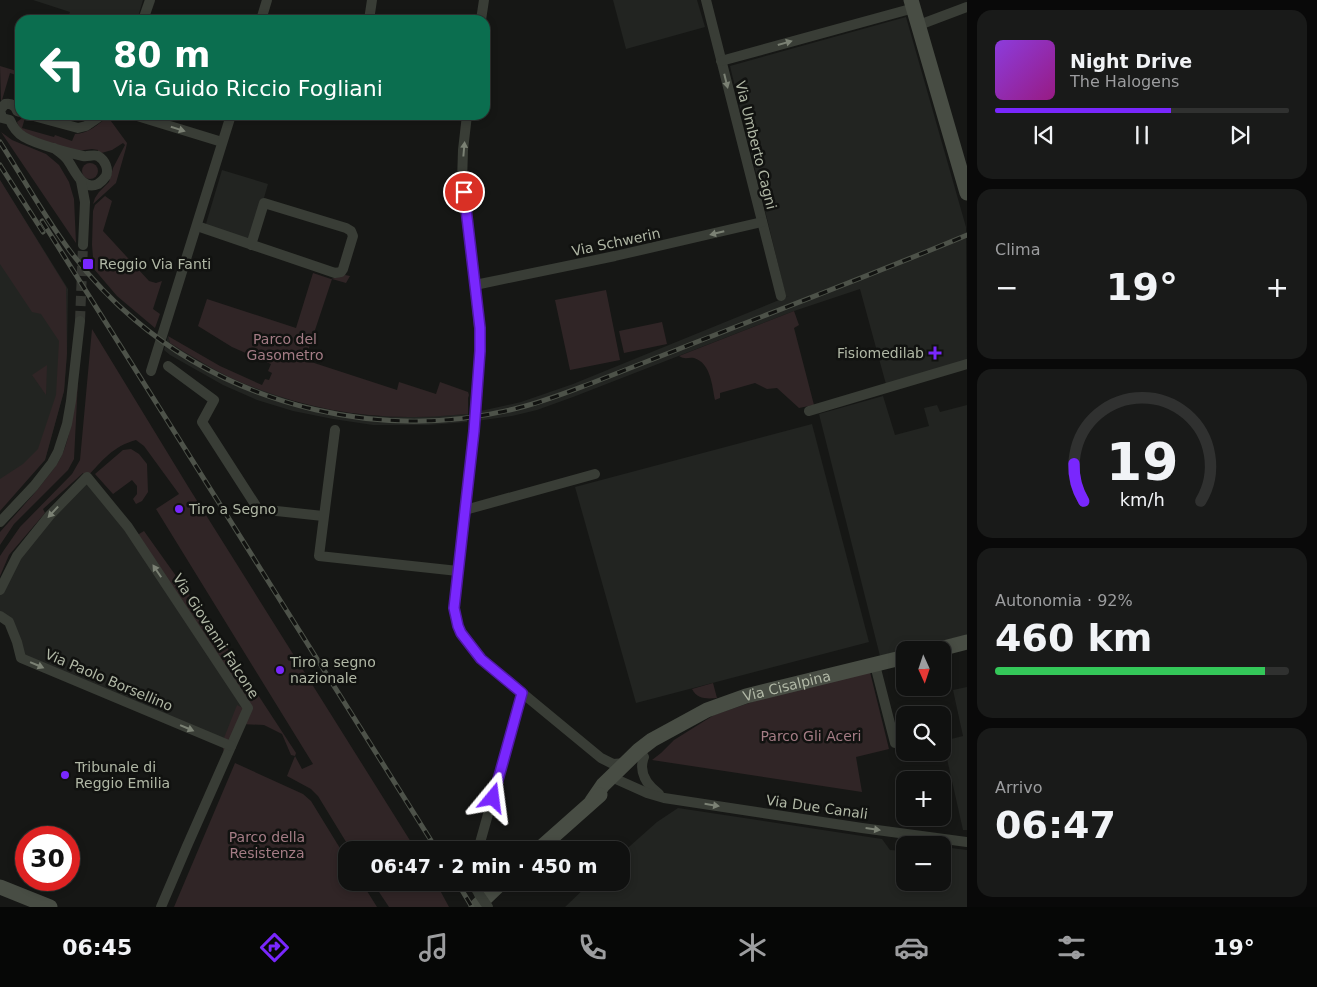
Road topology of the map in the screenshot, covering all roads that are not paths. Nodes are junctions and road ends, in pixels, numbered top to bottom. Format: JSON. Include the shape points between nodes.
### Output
{"nodes":[{"id":1,"x":150,"y":0,"type":"edge"},
{"id":2,"x":267,"y":0,"type":"edge"},
{"id":3,"x":372,"y":0,"type":"edge"},
{"id":4,"x":484,"y":0,"type":"edge"},
{"id":5,"x":706,"y":0,"type":"edge"},
{"id":6,"x":913,"y":4,"type":"edge"},
{"id":7,"x":967,"y":8,"type":"edge"},
{"id":8,"x":145,"y":15,"type":"edge"},
{"id":9,"x":262,"y":15,"type":"edge"},
{"id":10,"x":370,"y":15,"type":"edge"},
{"id":11,"x":482,"y":15,"type":"edge"},
{"id":12,"x":919,"y":25,"type":"junction"},
{"id":13,"x":721,"y":61,"type":"junction"},
{"id":14,"x":15,"y":108,"type":"edge"},
{"id":15,"x":15,"y":116,"type":"edge"},
{"id":16,"x":10,"y":120,"type":"junction"},
{"id":17,"x":48,"y":120,"type":"edge"},
{"id":18,"x":95,"y":120,"type":"edge"},
{"id":19,"x":150,"y":120,"type":"edge"},
{"id":20,"x":229,"y":120,"type":"edge"},
{"id":21,"x":466,"y":120,"type":"edge"},
{"id":22,"x":222,"y":142,"type":"junction"},
{"id":23,"x":54,"y":148,"type":"junction"},
{"id":24,"x":86,"y":156,"type":"junction"},
{"id":25,"x":79,"y":177,"type":"junction"},
{"id":26,"x":95,"y":185,"type":"junction"},
{"id":27,"x":967,"y":193,"type":"edge"},
{"id":28,"x":85,"y":205,"type":"junction"},
{"id":29,"x":762,"y":222,"type":"junction"},
{"id":30,"x":197,"y":226,"type":"junction"},
{"id":31,"x":84,"y":245,"type":"tunnel mouth"},
{"id":32,"x":251,"y":246,"type":"junction"},
{"id":33,"x":475,"y":285,"type":"junction"},
{"id":34,"x":781,"y":296,"type":"dead end"},
{"id":35,"x":80,"y":321,"type":"tunnel mouth"},
{"id":36,"x":967,"y":364,"type":"edge"},
{"id":37,"x":168,"y":366,"type":"dead end"},
{"id":38,"x":151,"y":371,"type":"dead end"},
{"id":39,"x":809,"y":411,"type":"dead end"},
{"id":40,"x":334,"y":430,"type":"dead end"},
{"id":41,"x":595,"y":474,"type":"dead end"},
{"id":42,"x":464,"y":510,"type":"junction"},
{"id":43,"x":324,"y":516,"type":"junction"},
{"id":44,"x":0,"y":520,"type":"edge"},
{"id":45,"x":458,"y":571,"type":"junction"},
{"id":46,"x":0,"y":590,"type":"edge"},
{"id":47,"x":0,"y":616,"type":"edge"},
{"id":48,"x":967,"y":642,"type":"edge"},
{"id":49,"x":951,"y":646,"type":"edge"},
{"id":50,"x":896,"y":659,"type":"edge"},
{"id":51,"x":875,"y":665,"type":"junction"},
{"id":52,"x":522,"y":693,"type":"junction"},
{"id":53,"x":675,"y":728,"type":"junction"},
{"id":54,"x":896,"y":743,"type":"edge"},
{"id":55,"x":231,"y":746,"type":"junction"},
{"id":56,"x":644,"y":757,"type":"junction"},
{"id":57,"x":601,"y":758,"type":"junction"},
{"id":58,"x":626,"y":763,"type":"junction"},
{"id":59,"x":612,"y":781,"type":"junction"},
{"id":60,"x":664,"y":798,"type":"junction"},
{"id":61,"x":481,"y":841,"type":"edge"},
{"id":62,"x":548,"y":841,"type":"edge"},
{"id":63,"x":967,"y":842,"type":"edge"},
{"id":64,"x":0,"y":887,"type":"edge"},
{"id":65,"x":490,"y":891,"type":"edge"},
{"id":66,"x":477,"y":900,"type":"edge"},
{"id":67,"x":50,"y":907,"type":"edge"},
{"id":68,"x":161,"y":907,"type":"edge"},
{"id":69,"x":488,"y":907,"type":"edge"}],
"edges":[{"from":1,"to":8,"type":"street"},
{"from":2,"to":9,"type":"street"},
{"from":3,"to":10,"type":"street"},
{"from":4,"to":11,"type":"street"},
{"from":5,"to":13,"type":"street","name":"Via Umberto Cagni"},
{"from":6,"to":12,"type":"main road"},
{"from":13,"to":6,"type":"street","one_way":true},
{"from":7,"to":12,"type":"street"},
{"from":12,"to":27,"type":"main road"},
{"from":13,"to":29,"type":"street","name":"Via Umberto Cagni","one_way":true},
{"from":14,"to":16,"type":"street","via":[[5,104],[1,108],[2,118]]},
{"from":15,"to":16,"type":"street"},
{"from":16,"to":23,"type":"street","via":[[24,137]]},
{"from":17,"to":18,"type":"street","via":[[78,128]]},
{"from":19,"to":22,"type":"street","one_way":true},
{"from":20,"to":22,"type":"street"},
{"from":33,"to":21,"type":"street","one_way":true,"via":[[462,182]]},
{"from":22,"to":30,"type":"street"},
{"from":23,"to":24,"type":"street"},
{"from":23,"to":25,"type":"street"},
{"from":24,"to":25,"type":"street","via":[[78,164]]},
{"from":24,"to":26,"type":"street","via":[[98,157],[106,165],[105,178]]},
{"from":25,"to":26,"type":"street","via":[[88,185]]},
{"from":25,"to":28,"type":"street"},
{"from":26,"to":28,"type":"street"},
{"from":28,"to":31,"type":"street"},
{"from":29,"to":33,"type":"street","name":"Via Schwerin","one_way":true},
{"from":29,"to":34,"type":"street","name":"Via Umberto Cagni"},
{"from":30,"to":32,"type":"street"},
{"from":30,"to":38,"type":"street"},
{"from":32,"to":32,"type":"street","via":[[337,273],[343,269],[353,236],[346,228],[264,203]]},
{"from":33,"to":42,"type":"street","via":[[480,351]]},
{"from":35,"to":44,"type":"street","via":[[71,401],[58,452],[34,486]]},
{"from":36,"to":39,"type":"street"},
{"from":37,"to":43,"type":"street","via":[[214,400],[202,422],[258,509]]},
{"from":40,"to":43,"type":"street"},
{"from":41,"to":42,"type":"street"},
{"from":42,"to":45,"type":"street"},
{"from":43,"to":45,"type":"street","via":[[319,556]]},
{"from":45,"to":52,"type":"street","via":[[454,608],[461,633],[481,659]]},
{"from":55,"to":46,"type":"street","name":"Via Giovanni Falcone","one_way":true,"via":[[248,708],[128,527],[86,477],[16,556]]},
{"from":47,"to":55,"type":"street","name":"Via Paolo Borsellino","one_way":true,"via":[[9,622],[21,658]]},
{"from":48,"to":49,"type":"main road"},
{"from":50,"to":51,"type":"main road","name":"Via Cisalpina"},
{"from":51,"to":53,"type":"main road","name":"Via Cisalpina","via":[[746,696],[707,710]]},
{"from":51,"to":54,"type":"street"},
{"from":52,"to":57,"type":"street"},
{"from":52,"to":61,"type":"street"},
{"from":53,"to":56,"type":"main road","name":"Via Cisalpina"},
{"from":53,"to":58,"type":"main road","name":"Via Cisalpina","via":[[652,740]]},
{"from":55,"to":68,"type":"street","name":"Via Giovanni Falcone"},
{"from":56,"to":59,"type":"main road","name":"Via Cisalpina"},
{"from":56,"to":60,"type":"street","via":[[641,763],[646,780]]},
{"from":57,"to":58,"type":"street","via":[[613,764]]},
{"from":57,"to":59,"type":"street"},
{"from":58,"to":59,"type":"main road","name":"Via Cisalpina"},
{"from":59,"to":60,"type":"street","name":"Via Due Canali"},
{"from":59,"to":62,"type":"main road","name":"Via Cisalpina"},
{"from":60,"to":63,"type":"street","name":"Via Due Canali","one_way":true},
{"from":64,"to":67,"type":"main road"},
{"from":65,"to":66,"type":"main road"},
{"from":66,"to":69,"type":"street","bridge":true}]}
